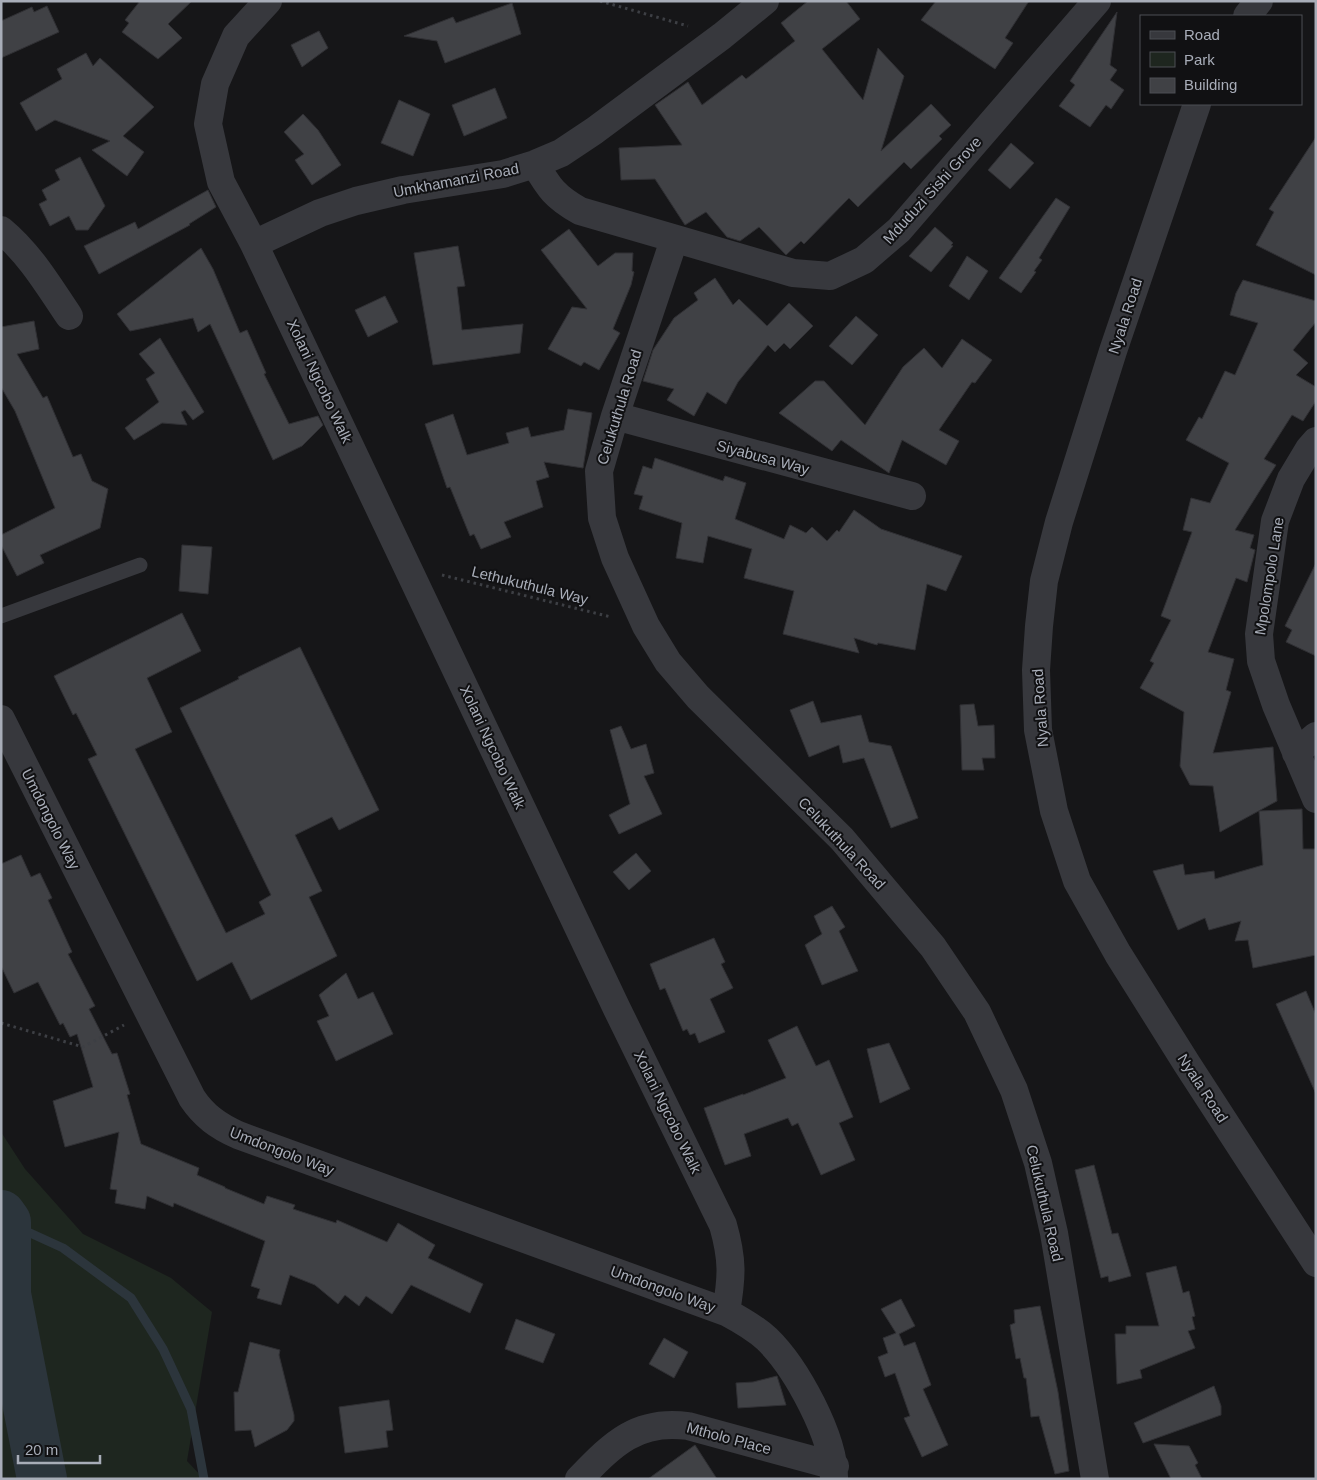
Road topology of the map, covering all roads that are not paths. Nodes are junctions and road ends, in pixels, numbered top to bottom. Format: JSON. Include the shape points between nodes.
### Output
{"nodes":[{"id":1,"x":268,"y":1,"type":"edge"},
{"id":2,"x":764,"y":1,"type":"edge"},
{"id":3,"x":1097,"y":1,"type":"edge"},
{"id":4,"x":1259,"y":1,"type":"edge"},
{"id":5,"x":1248,"y":15,"type":"edge"},
{"id":6,"x":1197,"y":105,"type":"edge"},
{"id":7,"x":535,"y":164,"type":"junction"},
{"id":8,"x":1,"y":230,"type":"edge"},
{"id":9,"x":674,"y":240,"type":"junction"},
{"id":10,"x":254,"y":244,"type":"junction"},
{"id":11,"x":69,"y":316,"type":"dead end"},
{"id":12,"x":615,"y":416,"type":"junction"},
{"id":13,"x":1316,"y":441,"type":"edge"},
{"id":14,"x":912,"y":496,"type":"dead end"},
{"id":15,"x":140,"y":565,"type":"dead end"},
{"id":16,"x":1,"y":616,"type":"edge"},
{"id":17,"x":1,"y":719,"type":"edge"},
{"id":18,"x":1306,"y":745,"type":"edge"},
{"id":19,"x":1316,"y":799,"type":"edge"},
{"id":20,"x":1316,"y":1264,"type":"edge"},
{"id":21,"x":726,"y":1312,"type":"junction"},
{"id":22,"x":834,"y":1473,"type":"edge"},
{"id":23,"x":579,"y":1479,"type":"edge"},
{"id":24,"x":1095,"y":1479,"type":"edge"}],
"edges":[{"from":1,"to":10,"type":"street","name":"Xolani Ngcobo Walk","via":[[236,36],[214,84],[208,124],[221,182]]},
{"from":2,"to":7,"type":"street","name":"Umkhamanzi Road","via":[[594,131],[561,153]]},
{"from":3,"to":9,"type":"street","name":"Mduduzi Sishi Grove","via":[[900,230],[864,260],[830,276],[794,273]]},
{"from":4,"to":5,"type":"street"},
{"from":6,"to":20,"type":"street","name":"Nyala Road","via":[[1113,351],[1059,522],[1044,581],[1036,670],[1038,730],[1054,811],[1077,881],[1118,954]]},
{"from":7,"to":9,"type":"street","name":"Mduduzi Sishi Grove","via":[[562,202],[580,211]]},
{"from":7,"to":10,"type":"street","name":"Umkhamanzi Road","via":[[503,174],[356,201],[320,213]]},
{"from":8,"to":11,"type":"street","via":[[34,264]]},
{"from":9,"to":12,"type":"street","name":"Celukuthula Road"},
{"from":10,"to":21,"type":"street","name":"Xolani Ngcobo Walk","via":[[723,1226],[730,1250],[731,1281]]},
{"from":12,"to":14,"type":"street","name":"Siyabusa Way"},
{"from":12,"to":24,"type":"street","name":"Celukuthula Road","via":[[599,471],[602,518],[615,558],[646,626],[683,682],[842,839],[933,947],[977,1012],[1014,1090],[1038,1162],[1056,1243]]},
{"from":13,"to":18,"type":"street","name":"Mpolompolo Lane","via":[[1291,479],[1275,521],[1259,634],[1261,661],[1276,705]]},
{"from":15,"to":16,"type":"lane"},
{"from":17,"to":21,"type":"street","name":"Umdongolo Way","via":[[192,1098],[220,1127]]},
{"from":18,"to":19,"type":"street","name":"Mpolompolo Lane"},
{"from":21,"to":22,"type":"street","via":[[756,1330],[788,1362],[815,1410],[830,1446]]},
{"from":22,"to":23,"type":"street","name":"Mtholo Place","via":[[673,1424],[652,1426],[611,1446]]}]}
